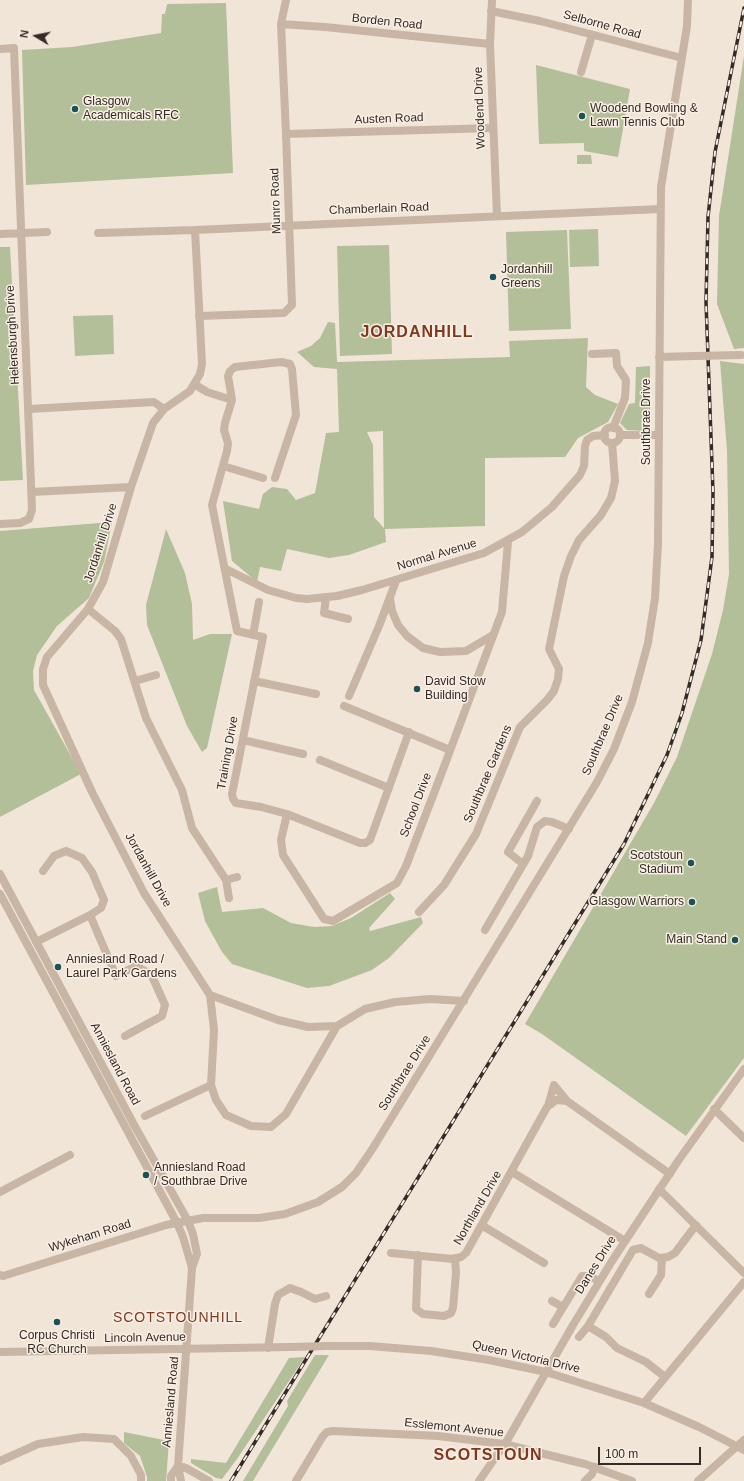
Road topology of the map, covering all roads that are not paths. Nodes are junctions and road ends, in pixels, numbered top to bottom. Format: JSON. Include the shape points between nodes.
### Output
{"nodes":[{"id":1,"x":286,"y":0,"type":"edge"},
{"id":2,"x":492,"y":0,"type":"edge"},
{"id":3,"x":688,"y":0,"type":"edge"},
{"id":4,"x":491,"y":11,"type":"junction"},
{"id":5,"x":281,"y":24,"type":"junction"},
{"id":6,"x":592,"y":35,"type":"junction"},
{"id":7,"x":490,"y":44,"type":"junction"},
{"id":8,"x":0,"y":49,"type":"edge"},
{"id":9,"x":682,"y":58,"type":"junction"},
{"id":10,"x":581,"y":72,"type":"dead end"},
{"id":11,"x":492,"y":128,"type":"junction"},
{"id":12,"x":286,"y":134,"type":"junction"},
{"id":13,"x":660,"y":208,"type":"junction"},
{"id":14,"x":497,"y":216,"type":"junction"},
{"id":15,"x":289,"y":226,"type":"junction"},
{"id":16,"x":195,"y":230,"type":"junction"},
{"id":17,"x":47,"y":232,"type":"dead end"},
{"id":18,"x":21,"y":233,"type":"junction"},
{"id":19,"x":98,"y":233,"type":"dead end"},
{"id":20,"x":0,"y":234,"type":"edge"},
{"id":21,"x":199,"y":316,"type":"junction"},
{"id":22,"x":592,"y":354,"type":"dead end"},
{"id":23,"x":743,"y":355,"type":"edge"},
{"id":24,"x":659,"y":357,"type":"junction"},
{"id":25,"x":194,"y":384,"type":"junction"},
{"id":26,"x":232,"y":400,"type":"junction"},
{"id":27,"x":29,"y":409,"type":"junction"},
{"id":28,"x":164,"y":409,"type":"junction"},
{"id":29,"x":613,"y":428,"type":"junction"},
{"id":30,"x":605,"y":435,"type":"junction"},
{"id":31,"x":620,"y":435,"type":"junction"},
{"id":32,"x":659,"y":435,"type":"junction"},
{"id":33,"x":612,"y":443,"type":"junction"},
{"id":34,"x":223,"y":466,"type":"junction"},
{"id":35,"x":263,"y":478,"type":"dead end"},
{"id":36,"x":275,"y":478,"type":"dead end"},
{"id":37,"x":131,"y":487,"type":"junction"},
{"id":38,"x":32,"y":492,"type":"junction"},
{"id":39,"x":0,"y":524,"type":"edge"},
{"id":40,"x":508,"y":542,"type":"junction"},
{"id":41,"x":226,"y":569,"type":"junction"},
{"id":42,"x":396,"y":581,"type":"junction"},
{"id":43,"x":326,"y":597,"type":"junction"},
{"id":44,"x":390,"y":598,"type":"junction"},
{"id":45,"x":259,"y":602,"type":"dead end"},
{"id":46,"x":88,"y":609,"type":"junction"},
{"id":47,"x":348,"y":618,"type":"dead end"},
{"id":48,"x":253,"y":635,"type":"junction"},
{"id":49,"x":493,"y":635,"type":"junction"},
{"id":50,"x":156,"y":675,"type":"dead end"},
{"id":51,"x":135,"y":681,"type":"junction"},
{"id":52,"x":254,"y":681,"type":"junction"},
{"id":53,"x":316,"y":694,"type":"dead end"},
{"id":54,"x":349,"y":696,"type":"dead end"},
{"id":55,"x":344,"y":706,"type":"dead end"},
{"id":56,"x":409,"y":732,"type":"junction"},
{"id":57,"x":243,"y":740,"type":"junction"},
{"id":58,"x":450,"y":750,"type":"junction"},
{"id":59,"x":303,"y":754,"type":"dead end"},
{"id":60,"x":320,"y":760,"type":"dead end"},
{"id":61,"x":389,"y":788,"type":"junction"},
{"id":62,"x":537,"y":801,"type":"dead end"},
{"id":63,"x":287,"y":814,"type":"junction"},
{"id":64,"x":569,"y":830,"type":"junction"},
{"id":65,"x":523,"y":864,"type":"junction"},
{"id":66,"x":43,"y":871,"type":"dead end"},
{"id":67,"x":0,"y":874,"type":"edge"},
{"id":68,"x":237,"y":877,"type":"dead end"},
{"id":69,"x":226,"y":880,"type":"junction"},
{"id":70,"x":0,"y":894,"type":"edge"},
{"id":71,"x":229,"y":898,"type":"dead end"},
{"id":72,"x":419,"y":912,"type":"dead end"},
{"id":73,"x":90,"y":915,"type":"junction"},
{"id":74,"x":485,"y":930,"type":"dead end"},
{"id":75,"x":36,"y":942,"type":"junction"},
{"id":76,"x":210,"y":995,"type":"junction"},
{"id":77,"x":66,"y":997,"type":"junction"},
{"id":78,"x":464,"y":1001,"type":"junction"},
{"id":79,"x":58,"y":1002,"type":"junction"},
{"id":80,"x":337,"y":1026,"type":"junction"},
{"id":81,"x":125,"y":1036,"type":"dead end"},
{"id":82,"x":744,"y":1069,"type":"edge"},
{"id":83,"x":211,"y":1085,"type":"junction"},
{"id":84,"x":567,"y":1101,"type":"junction"},
{"id":85,"x":548,"y":1107,"type":"junction"},
{"id":86,"x":714,"y":1109,"type":"junction"},
{"id":87,"x":145,"y":1116,"type":"dead end"},
{"id":88,"x":744,"y":1138,"type":"edge"},
{"id":89,"x":70,"y":1155,"type":"dead end"},
{"id":90,"x":512,"y":1172,"type":"junction"},
{"id":91,"x":670,"y":1174,"type":"junction"},
{"id":92,"x":659,"y":1189,"type":"junction"},
{"id":93,"x":0,"y":1192,"type":"edge"},
{"id":94,"x":188,"y":1221,"type":"junction"},
{"id":95,"x":177,"y":1223,"type":"junction"},
{"id":96,"x":696,"y":1225,"type":"junction"},
{"id":97,"x":483,"y":1226,"type":"junction"},
{"id":98,"x":625,"y":1241,"type":"junction"},
{"id":99,"x":391,"y":1253,"type":"dead end"},
{"id":100,"x":418,"y":1255,"type":"junction"},
{"id":101,"x":455,"y":1258,"type":"junction"},
{"id":102,"x":662,"y":1258,"type":"junction"},
{"id":103,"x":544,"y":1262,"type":"dead end"},
{"id":104,"x":192,"y":1268,"type":"junction"},
{"id":105,"x":744,"y":1273,"type":"edge"},
{"id":106,"x":0,"y":1275,"type":"edge"},
{"id":107,"x":599,"y":1281,"type":"junction"},
{"id":108,"x":744,"y":1282,"type":"edge"},
{"id":109,"x":649,"y":1294,"type":"dead end"},
{"id":110,"x":326,"y":1296,"type":"dead end"},
{"id":111,"x":552,"y":1301,"type":"dead end"},
{"id":112,"x":562,"y":1307,"type":"junction"},
{"id":113,"x":553,"y":1324,"type":"dead end"},
{"id":114,"x":588,"y":1326,"type":"junction"},
{"id":115,"x":579,"y":1337,"type":"dead end"},
{"id":116,"x":290,"y":1347,"type":"joint"},
{"id":117,"x":268,"y":1348,"type":"junction"},
{"id":118,"x":187,"y":1349,"type":"junction"},
{"id":119,"x":0,"y":1352,"type":"edge"},
{"id":120,"x":546,"y":1372,"type":"junction"},
{"id":121,"x":665,"y":1377,"type":"junction"},
{"id":122,"x":644,"y":1403,"type":"junction"},
{"id":123,"x":744,"y":1440,"type":"edge"},
{"id":124,"x":504,"y":1444,"type":"junction"},
{"id":125,"x":741,"y":1448,"type":"edge"},
{"id":126,"x":0,"y":1461,"type":"edge"},
{"id":127,"x":178,"y":1466,"type":"junction"},
{"id":128,"x":595,"y":1467,"type":"junction"},
{"id":129,"x":141,"y":1481,"type":"edge"},
{"id":130,"x":171,"y":1481,"type":"edge"},
{"id":131,"x":181,"y":1481,"type":"edge"},
{"id":132,"x":209,"y":1481,"type":"edge"},
{"id":133,"x":296,"y":1481,"type":"edge"},
{"id":134,"x":478,"y":1481,"type":"edge"},
{"id":135,"x":585,"y":1481,"type":"edge"},
{"id":136,"x":632,"y":1481,"type":"edge"},
{"id":137,"x":698,"y":1481,"type":"edge"}],
"edges":[{"from":1,"to":5,"type":"street","name":"Munro Road"},
{"from":2,"to":4,"type":"street","name":"Woodend Drive"},
{"from":3,"to":9,"type":"street","name":"Southbrae Drive"},
{"from":4,"to":6,"type":"street","name":"Selborne Road"},
{"from":4,"to":7,"type":"street","name":"Woodend Drive"},
{"from":5,"to":7,"type":"street","name":"Borden Road"},
{"from":5,"to":12,"type":"street","name":"Munro Road"},
{"from":6,"to":9,"type":"street","name":"Selborne Road"},
{"from":6,"to":10,"type":"street"},
{"from":7,"to":11,"type":"street","name":"Woodend Drive"},
{"from":8,"to":18,"type":"street","name":"Helensburgh Drive","via":[[14,48]]},
{"from":9,"to":13,"type":"street","name":"Southbrae Drive","via":[[663,166]]},
{"from":11,"to":12,"type":"street","name":"Austen Road"},
{"from":11,"to":14,"type":"street","name":"Woodend Drive"},
{"from":12,"to":15,"type":"street","name":"Munro Road"},
{"from":13,"to":14,"type":"street","name":"Chamberlain Road"},
{"from":13,"to":24,"type":"street","name":"Southbrae Drive"},
{"from":14,"to":15,"type":"street","name":"Chamberlain Road"},
{"from":15,"to":16,"type":"street","name":"Chamberlain Road"},
{"from":15,"to":21,"type":"street","name":"Munro Road","via":[[292,305],[288,310],[284,313]]},
{"from":16,"to":19,"type":"street","name":"Chamberlain Road"},
{"from":16,"to":21,"type":"street","name":"Jordanhill Drive"},
{"from":17,"to":18,"type":"street"},
{"from":18,"to":20,"type":"street"},
{"from":18,"to":27,"type":"street","name":"Helensburgh Drive"},
{"from":21,"to":25,"type":"street","name":"Jordanhill Drive","via":[[202,364]]},
{"from":22,"to":29,"type":"street","via":[[616,353],[617,366],[626,380],[625,398]]},
{"from":23,"to":24,"type":"street","bridge":true},
{"from":24,"to":32,"type":"street","name":"Southbrae Drive"},
{"from":25,"to":26,"type":"street","via":[[207,392]]},
{"from":25,"to":28,"type":"street","name":"Jordanhill Drive","via":[[190,391]]},
{"from":26,"to":34,"type":"street","via":[[224,430],[228,443]]},
{"from":26,"to":36,"type":"street","via":[[228,376],[232,368],[281,362],[290,364],[296,415]]},
{"from":27,"to":28,"type":"street","via":[[154,402]]},
{"from":27,"to":38,"type":"street","name":"Helensburgh Drive"},
{"from":28,"to":37,"type":"street","name":"Jordanhill Drive","via":[[153,423]]},
{"from":29,"to":30,"type":"street","via":[[608,429]]},
{"from":29,"to":31,"type":"street","via":[[617,429]]},
{"from":30,"to":33,"type":"street"},
{"from":30,"to":40,"type":"street","name":"Normal Avenue","via":[[593,436],[588,440],[580,475],[552,507]]},
{"from":31,"to":32,"type":"street"},
{"from":31,"to":33,"type":"street","via":[[617,441]]},
{"from":32,"to":64,"type":"street","name":"Southbrae Drive","via":[[657,572],[648,643],[632,702],[620,732],[597,782]]},
{"from":33,"to":72,"type":"street","name":"Southbrae Gardens","via":[[615,480],[611,498],[601,515],[579,540],[564,576],[549,649],[559,669],[554,691],[520,727],[476,834],[444,885]]},
{"from":34,"to":35,"type":"street"},
{"from":34,"to":41,"type":"street","via":[[212,505]]},
{"from":37,"to":38,"type":"street"},
{"from":37,"to":46,"type":"street","name":"Jordanhill Drive","via":[[103,582]]},
{"from":38,"to":39,"type":"street","name":"Helensburgh Drive","via":[[29,519],[20,523]]},
{"from":40,"to":42,"type":"street","name":"Normal Avenue","via":[[484,553]]},
{"from":40,"to":49,"type":"street","name":"School Drive","via":[[502,612]]},
{"from":41,"to":43,"type":"street","name":"Normal Avenue","via":[[268,590],[296,598]]},
{"from":41,"to":48,"type":"street","via":[[237,631]]},
{"from":42,"to":43,"type":"street","name":"Normal Avenue"},
{"from":42,"to":44,"type":"street"},
{"from":43,"to":47,"type":"street","via":[[324,613]]},
{"from":44,"to":49,"type":"street","via":[[398,625],[407,636],[423,648],[440,652],[466,651]]},
{"from":44,"to":54,"type":"street"},
{"from":45,"to":48,"type":"street"},
{"from":46,"to":51,"type":"street","via":[[121,639]]},
{"from":46,"to":76,"type":"street","name":"Jordanhill Drive","via":[[47,657],[43,669],[43,684],[92,792],[144,893]]},
{"from":48,"to":52,"type":"street","name":"Training Drive","via":[[263,637]]},
{"from":49,"to":58,"type":"street","name":"School Drive"},
{"from":50,"to":51,"type":"street"},
{"from":51,"to":69,"type":"street","via":[[146,718],[182,790],[192,828]]},
{"from":52,"to":53,"type":"street"},
{"from":52,"to":57,"type":"street","name":"Training Drive"},
{"from":55,"to":56,"type":"street"},
{"from":56,"to":58,"type":"street"},
{"from":56,"to":61,"type":"street","name":"Training Drive"},
{"from":57,"to":59,"type":"street"},
{"from":57,"to":63,"type":"street","name":"Training Drive","via":[[233,799],[236,803]]},
{"from":58,"to":63,"type":"street","name":"School Drive","via":[[406,866],[397,883],[333,921],[321,916],[283,855],[281,840]]},
{"from":60,"to":61,"type":"street"},
{"from":61,"to":63,"type":"street","name":"Training Drive","via":[[370,840],[365,843]]},
{"from":62,"to":65,"type":"street","via":[[508,852]]},
{"from":64,"to":65,"type":"street","via":[[552,822],[541,823],[537,827]]},
{"from":64,"to":78,"type":"street","name":"Southbrae Drive"},
{"from":65,"to":74,"type":"street"},
{"from":66,"to":73,"type":"street","via":[[54,856],[66,851],[82,858],[92,872],[104,900],[101,908]]},
{"from":67,"to":75,"type":"street","name":"Anniesland Road"},
{"from":68,"to":69,"type":"street"},
{"from":69,"to":71,"type":"street"},
{"from":70,"to":79,"type":"street","name":"Anniesland Road"},
{"from":73,"to":75,"type":"street"},
{"from":73,"to":81,"type":"street","via":[[116,976],[136,966],[151,974],[165,1005],[162,1016]]},
{"from":75,"to":77,"type":"street","name":"Anniesland Road"},
{"from":76,"to":80,"type":"street","via":[[278,1020],[308,1027]]},
{"from":76,"to":83,"type":"street","via":[[214,1030]]},
{"from":77,"to":79,"type":"street"},
{"from":77,"to":94,"type":"street","name":"Anniesland Road"},
{"from":78,"to":80,"type":"street","via":[[430,999],[395,1002],[365,1009]]},
{"from":78,"to":94,"type":"street","name":"Southbrae Drive","via":[[363,1164],[342,1187],[318,1202],[285,1214],[260,1218]]},
{"from":79,"to":95,"type":"street","name":"Anniesland Road"},
{"from":80,"to":83,"type":"street","via":[[286,1114],[271,1126],[251,1126],[226,1115],[216,1100]]},
{"from":82,"to":86,"type":"street","name":"Danes Drive"},
{"from":83,"to":87,"type":"street"},
{"from":84,"to":85,"type":"street","via":[[556,1100]]},
{"from":84,"to":85,"type":"street","name":"Northland Drive","via":[[554,1085]]},
{"from":84,"to":91,"type":"street","name":"Northland Drive"},
{"from":85,"to":90,"type":"street","name":"Northland Drive"},
{"from":86,"to":88,"type":"street"},
{"from":86,"to":91,"type":"street","name":"Danes Drive"},
{"from":89,"to":93,"type":"street"},
{"from":90,"to":97,"type":"street","name":"Northland Drive"},
{"from":90,"to":98,"type":"street"},
{"from":91,"to":92,"type":"street","name":"Danes Drive"},
{"from":92,"to":96,"type":"street"},
{"from":92,"to":98,"type":"street","name":"Danes Drive"},
{"from":94,"to":95,"type":"street","name":"Wykeham Road"},
{"from":94,"to":104,"type":"street","name":"Anniesland Road","via":[[197,1254]]},
{"from":95,"to":104,"type":"street","name":"Anniesland Road"},
{"from":95,"to":106,"type":"street","name":"Wykeham Road"},
{"from":96,"to":102,"type":"street","via":[[672,1255]]},
{"from":96,"to":105,"type":"street"},
{"from":97,"to":101,"type":"street","name":"Northland Drive","via":[[468,1252]]},
{"from":97,"to":103,"type":"street"},
{"from":98,"to":107,"type":"street","name":"Danes Drive"},
{"from":99,"to":100,"type":"street","name":"Northland Drive"},
{"from":100,"to":101,"type":"street","name":"Northland Drive"},
{"from":100,"to":101,"type":"street","via":[[416,1309],[423,1314],[444,1316],[451,1313],[453,1308]]},
{"from":102,"to":109,"type":"street","via":[[661,1275]]},
{"from":102,"to":114,"type":"street","via":[[641,1248],[633,1250]]},
{"from":104,"to":118,"type":"street","name":"Anniesland Road"},
{"from":107,"to":112,"type":"street","via":[[582,1276]]},
{"from":107,"to":120,"type":"street","name":"Danes Drive"},
{"from":108,"to":121,"type":"street"},
{"from":110,"to":117,"type":"street","via":[[315,1299],[290,1288],[278,1296]]},
{"from":111,"to":112,"type":"street"},
{"from":112,"to":113,"type":"street"},
{"from":114,"to":115,"type":"street"},
{"from":114,"to":121,"type":"street","via":[[617,1348],[646,1362]]},
{"from":116,"to":117,"type":"street","name":"Lincoln Avenue"},
{"from":116,"to":120,"type":"street","name":"Queen Victoria Drive","bridge":true,"via":[[380,1347],[437,1352]]},
{"from":117,"to":118,"type":"street","name":"Lincoln Avenue"},
{"from":118,"to":119,"type":"street","name":"Lincoln Avenue"},
{"from":118,"to":127,"type":"street","name":"Anniesland Road"},
{"from":120,"to":122,"type":"street","name":"Queen Victoria Drive"},
{"from":120,"to":124,"type":"street","name":"Danes Drive"},
{"from":121,"to":122,"type":"street"},
{"from":122,"to":125,"type":"street","name":"Queen Victoria Drive"},
{"from":123,"to":125,"type":"street"},
{"from":124,"to":128,"type":"street","name":"Esslemont Avenue"},
{"from":124,"to":133,"type":"street","name":"Esslemont Avenue","via":[[438,1436],[330,1431],[323,1436]]},
{"from":124,"to":134,"type":"street","name":"Danes Drive"},
{"from":125,"to":137,"type":"street"},
{"from":126,"to":129,"type":"street","via":[[38,1444],[83,1437],[114,1439],[131,1456],[141,1475]]},
{"from":127,"to":130,"type":"street","name":"Anniesland Road"},
{"from":127,"to":131,"type":"street","name":"Anniesland Road"},
{"from":127,"to":132,"type":"street"},
{"from":128,"to":135,"type":"street"},
{"from":128,"to":136,"type":"street","name":"Esslemont Avenue"}]}
